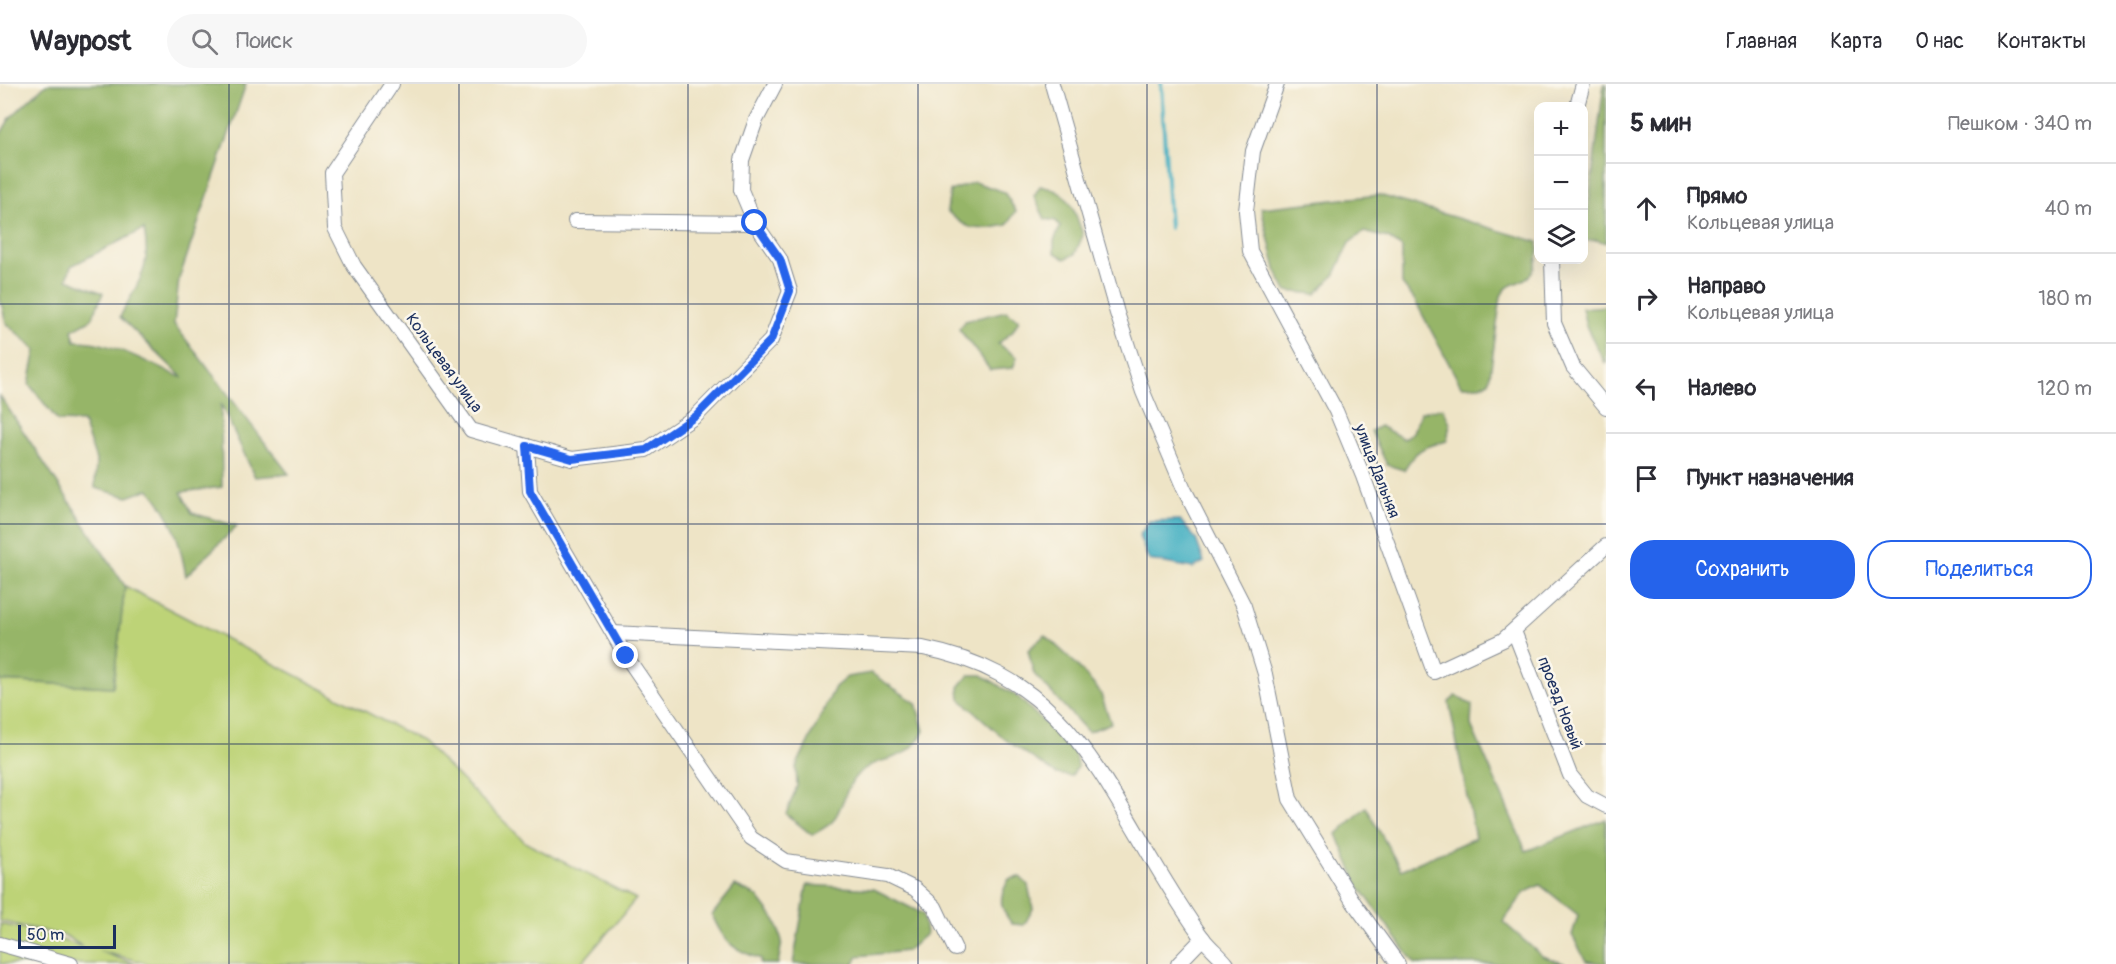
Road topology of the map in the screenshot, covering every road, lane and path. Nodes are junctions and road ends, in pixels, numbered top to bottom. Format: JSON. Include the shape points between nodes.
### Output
{"nodes":[{"id":1,"x":392,"y":84,"type":"edge"},
{"id":2,"x":775,"y":84,"type":"edge"},
{"id":3,"x":1052,"y":84,"type":"edge"},
{"id":4,"x":1277,"y":84,"type":"edge"},
{"id":5,"x":1583,"y":84,"type":"edge"},
{"id":6,"x":1578,"y":102,"type":"edge"},
{"id":7,"x":575,"y":221,"type":"dead end"},
{"id":8,"x":755,"y":223,"type":"junction"},
{"id":9,"x":1552,"y":264,"type":"edge"},
{"id":10,"x":1606,"y":407,"type":"edge"},
{"id":11,"x":527,"y":446,"type":"junction"},
{"id":12,"x":1606,"y":546,"type":"edge"},
{"id":13,"x":1514,"y":631,"type":"junction"},
{"id":14,"x":613,"y":633,"type":"junction"},
{"id":15,"x":1606,"y":806,"type":"edge"},
{"id":16,"x":1203,"y":938,"type":"junction"},
{"id":17,"x":0,"y":944,"type":"edge"},
{"id":18,"x":955,"y":949,"type":"dead end"},
{"id":19,"x":71,"y":964,"type":"edge"},
{"id":20,"x":1178,"y":964,"type":"edge"},
{"id":21,"x":1227,"y":964,"type":"edge"},
{"id":22,"x":1398,"y":964,"type":"edge"}],
"edges":[{"from":1,"to":11,"type":"street","name":"Кольцевая улица","via":[[332,173],[335,228],[354,266],[471,430]]},
{"from":2,"to":8,"type":"street","name":"Кольцевая улица","via":[[756,120],[742,160],[741,190]]},
{"from":3,"to":22,"type":"street","via":[[1143,392],[1184,489],[1244,606],[1265,674],[1290,799],[1354,903]]},
{"from":4,"to":13,"type":"street","name":"улица Дальняя","via":[[1253,151],[1246,211],[1251,251],[1336,411],[1434,672]]},
{"from":5,"to":6,"type":"street"},
{"from":7,"to":8,"type":"street"},
{"from":8,"to":11,"type":"street","name":"Кольцевая улица","via":[[780,259],[790,291],[771,340],[696,416],[646,450],[572,459]]},
{"from":9,"to":10,"type":"street","via":[[1554,323],[1573,368]]},
{"from":11,"to":14,"type":"street","via":[[530,491]]},
{"from":12,"to":13,"type":"street","name":"улица Дальняя"},
{"from":13,"to":15,"type":"street","name":"проезд Новый","via":[[1570,775],[1587,796]]},
{"from":14,"to":16,"type":"street","via":[[923,648],[952,654],[1019,684],[1042,703],[1107,782]]},
{"from":14,"to":18,"type":"street","via":[[751,838],[786,861],[888,876],[915,890],[935,907]]},
{"from":16,"to":20,"type":"street"},
{"from":16,"to":21,"type":"street"},
{"from":17,"to":19,"type":"street"}]}
